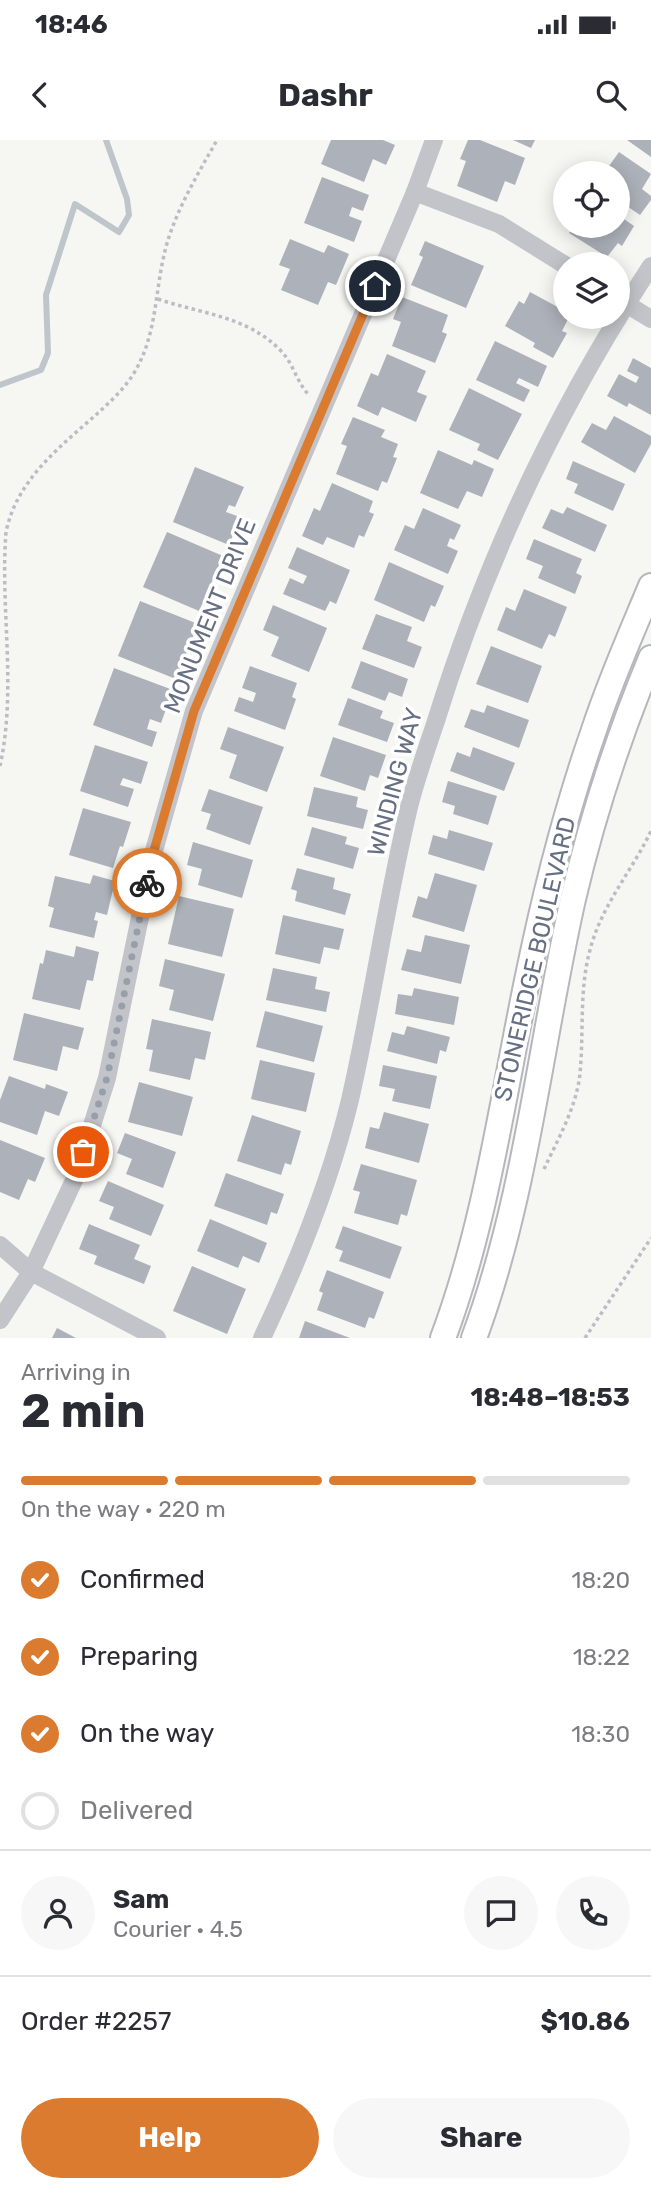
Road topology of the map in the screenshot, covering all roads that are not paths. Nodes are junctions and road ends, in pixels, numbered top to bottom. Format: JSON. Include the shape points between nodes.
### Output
{"nodes":[{"id":1,"x":434,"y":140,"type":"edge"},
{"id":2,"x":415,"y":192,"type":"junction"},
{"id":3,"x":553,"y":258,"type":"edge"},
{"id":4,"x":651,"y":267,"type":"edge"},
{"id":5,"x":630,"y":292,"type":"edge"},
{"id":6,"x":630,"y":306,"type":"edge"},
{"id":7,"x":651,"y":319,"type":"edge"},
{"id":8,"x":607,"y":329,"type":"edge"},
{"id":9,"x":651,"y":586,"type":"edge"},
{"id":10,"x":651,"y":658,"type":"edge"},
{"id":11,"x":0,"y":1245,"type":"edge"},
{"id":12,"x":31,"y":1272,"type":"junction"},
{"id":13,"x":0,"y":1320,"type":"edge"},
{"id":14,"x":157,"y":1338,"type":"edge"},
{"id":15,"x":262,"y":1338,"type":"edge"},
{"id":16,"x":443,"y":1338,"type":"edge"},
{"id":17,"x":474,"y":1338,"type":"edge"}],
"edges":[{"from":1,"to":2,"type":"street","name":"MONUMENT DRIVE"},
{"from":2,"to":3,"type":"street","via":[[499,224]]},
{"from":2,"to":12,"type":"street","name":"MONUMENT DRIVE","via":[[194,711],[153,854],[107,1078],[76,1176]]},
{"from":4,"to":5,"type":"street","name":"WINDING WAY"},
{"from":6,"to":7,"type":"street"},
{"from":8,"to":15,"type":"street","name":"WINDING WAY","via":[[540,458],[451,673],[410,805],[349,1102],[316,1216]]},
{"from":9,"to":16,"type":"street","name":"STONERIDGE BOULEVARD","via":[[594,728],[567,813],[528,974],[478,1219]]},
{"from":10,"to":17,"type":"street","name":"STONERIDGE BOULEVARD","via":[[594,820],[573,899],[508,1224]]},
{"from":11,"to":12,"type":"street"},
{"from":12,"to":13,"type":"street","name":"MONUMENT DRIVE"},
{"from":12,"to":14,"type":"street"}]}
